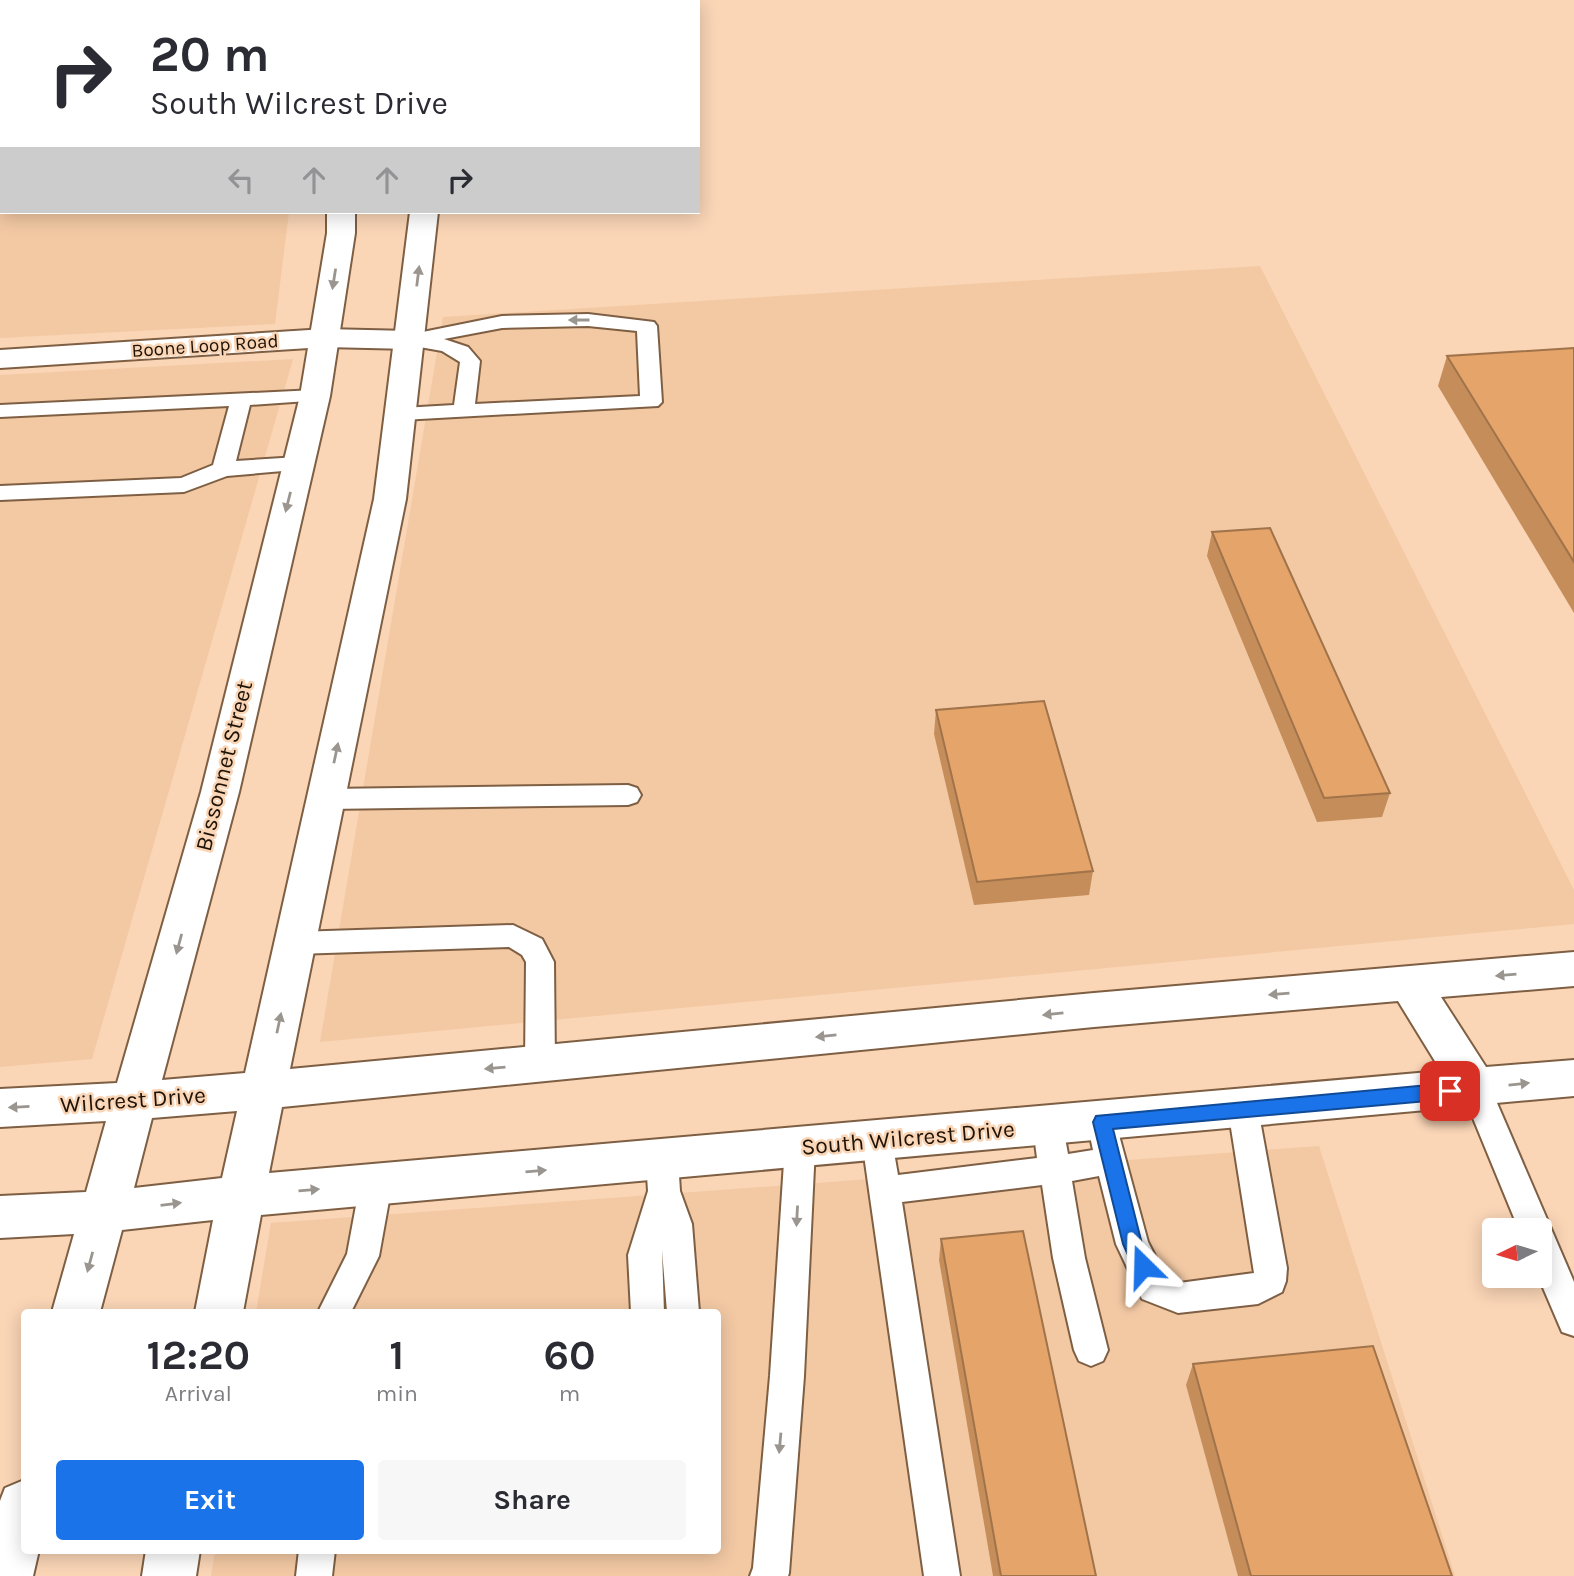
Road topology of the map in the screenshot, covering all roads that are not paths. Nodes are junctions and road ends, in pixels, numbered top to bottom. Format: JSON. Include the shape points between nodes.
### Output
{"nodes":[{"id":1,"x":341,"y":214,"type":"edge"},
{"id":2,"x":424,"y":214,"type":"edge"},
{"id":3,"x":647,"y":326,"type":"joint"},
{"id":4,"x":325,"y":338,"type":"junction"},
{"id":5,"x":410,"y":340,"type":"junction"},
{"id":6,"x":0,"y":359,"type":"edge"},
{"id":7,"x":315,"y":396,"type":"junction"},
{"id":8,"x":241,"y":400,"type":"junction"},
{"id":9,"x":0,"y":411,"type":"edge"},
{"id":10,"x":464,"y":411,"type":"junction"},
{"id":11,"x":402,"y":414,"type":"junction"},
{"id":12,"x":298,"y":464,"type":"junction"},
{"id":13,"x":223,"y":468,"type":"junction"},
{"id":14,"x":0,"y":493,"type":"edge"},
{"id":15,"x":628,"y":795,"type":"dead end"},
{"id":16,"x":327,"y":799,"type":"junction"},
{"id":17,"x":296,"y":943,"type":"junction"},
{"id":18,"x":1574,"y":969,"type":"edge"},
{"id":19,"x":1409,"y":983,"type":"junction"},
{"id":20,"x":540,"y":1064,"type":"junction"},
{"id":21,"x":1574,"y":1078,"type":"edge"},
{"id":22,"x":1476,"y":1089,"type":"junction"},
{"id":23,"x":265,"y":1090,"type":"junction"},
{"id":24,"x":136,"y":1101,"type":"junction"},
{"id":25,"x":0,"y":1108,"type":"edge"},
{"id":26,"x":1243,"y":1109,"type":"junction"},
{"id":27,"x":1048,"y":1127,"type":"junction"},
{"id":28,"x":877,"y":1141,"type":"junction"},
{"id":29,"x":1107,"y":1141,"type":"junction"},
{"id":30,"x":800,"y":1147,"type":"junction"},
{"id":31,"x":1055,"y":1170,"type":"junction"},
{"id":32,"x":663,"y":1176,"type":"junction"},
{"id":33,"x":376,"y":1185,"type":"junction"},
{"id":34,"x":885,"y":1190,"type":"junction"},
{"id":35,"x":241,"y":1196,"type":"junction"},
{"id":36,"x":103,"y":1212,"type":"junction"},
{"id":37,"x":0,"y":1217,"type":"edge"},
{"id":38,"x":1530,"y":1218,"type":"edge"},
{"id":39,"x":1552,"y":1269,"type":"edge"},
{"id":40,"x":77,"y":1309,"type":"edge"},
{"id":41,"x":220,"y":1309,"type":"edge"},
{"id":42,"x":336,"y":1309,"type":"edge"},
{"id":43,"x":648,"y":1309,"type":"edge"},
{"id":44,"x":683,"y":1309,"type":"edge"},
{"id":45,"x":1574,"y":1321,"type":"edge"},
{"id":46,"x":1091,"y":1350,"type":"dead end"},
{"id":47,"x":21,"y":1518,"type":"edge"},
{"id":48,"x":172,"y":1554,"type":"edge"},
{"id":49,"x":317,"y":1554,"type":"edge"},
{"id":50,"x":6,"y":1576,"type":"edge"},
{"id":51,"x":169,"y":1576,"type":"edge"},
{"id":52,"x":314,"y":1576,"type":"edge"},
{"id":53,"x":768,"y":1576,"type":"edge"},
{"id":54,"x":942,"y":1576,"type":"edge"}],
"edges":[{"from":1,"to":4,"type":"main road","name":"Bissonnet Street","one_way":true},
{"from":5,"to":2,"type":"main road","one_way":true},
{"from":3,"to":5,"type":"lane","one_way":true,"via":[[587,320],[502,322]]},
{"from":3,"to":10,"type":"lane","via":[[651,402]]},
{"from":4,"to":5,"type":"main road","name":"Boone Loop Road"},
{"from":4,"to":6,"type":"main road","name":"Boone Loop Road"},
{"from":4,"to":7,"type":"main road","name":"Bissonnet Street"},
{"from":5,"to":10,"type":"lane","via":[[464,353],[470,361]]},
{"from":5,"to":11,"type":"main road"},
{"from":7,"to":8,"type":"lane"},
{"from":7,"to":12,"type":"main road","name":"Bissonnet Street"},
{"from":8,"to":9,"type":"lane"},
{"from":8,"to":13,"type":"lane"},
{"from":10,"to":11,"type":"lane"},
{"from":16,"to":11,"type":"main road","one_way":true,"via":[[390,499]]},
{"from":12,"to":13,"type":"lane"},
{"from":12,"to":24,"type":"main road","name":"Bissonnet Street","one_way":true,"via":[[220,792]]},
{"from":13,"to":14,"type":"lane","via":[[184,485]]},
{"from":15,"to":16,"type":"lane"},
{"from":16,"to":17,"type":"main road"},
{"from":17,"to":20,"type":"lane","via":[[513,936],[532,947],[540,962]]},
{"from":23,"to":17,"type":"main road","one_way":true},
{"from":18,"to":19,"type":"main road","one_way":true},
{"from":19,"to":20,"type":"main road","one_way":true},
{"from":19,"to":22,"type":"main road"},
{"from":20,"to":23,"type":"main road","one_way":true},
{"from":22,"to":21,"type":"main road","name":"South Wilcrest Drive","one_way":true},
{"from":22,"to":26,"type":"main road","name":"South Wilcrest Drive"},
{"from":22,"to":38,"type":"lane"},
{"from":23,"to":24,"type":"main road","name":"Wilcrest Drive"},
{"from":23,"to":35,"type":"main road"},
{"from":24,"to":25,"type":"main road","name":"Wilcrest Drive","one_way":true},
{"from":24,"to":36,"type":"main road","name":"Bissonnet Street"},
{"from":26,"to":29,"type":"main road","name":"South Wilcrest Drive"},
{"from":26,"to":29,"type":"lane","via":[[1271,1268],[1270,1281],[1258,1289],[1178,1298],[1154,1289],[1132,1244]]},
{"from":27,"to":28,"type":"main road","name":"South Wilcrest Drive"},
{"from":27,"to":29,"type":"main road","name":"South Wilcrest Drive"},
{"from":27,"to":31,"type":"lane"},
{"from":28,"to":30,"type":"main road","name":"South Wilcrest Drive"},
{"from":28,"to":34,"type":"lane"},
{"from":29,"to":31,"type":"lane"},
{"from":30,"to":32,"type":"main road","name":"South Wilcrest Drive"},
{"from":30,"to":53,"type":"lane","one_way":true,"via":[[787,1376]]},
{"from":31,"to":34,"type":"lane"},
{"from":31,"to":46,"type":"lane","via":[[1069,1258]]},
{"from":33,"to":32,"type":"main road","name":"South Wilcrest Drive","one_way":true},
{"from":32,"to":43,"type":"lane","via":[[644,1255]]},
{"from":32,"to":44,"type":"lane","via":[[676,1224]]},
{"from":35,"to":33,"type":"main road","name":"South Wilcrest Drive","one_way":true},
{"from":33,"to":42,"type":"lane","via":[[363,1256]]},
{"from":34,"to":54,"type":"lane"},
{"from":36,"to":35,"type":"main road","one_way":true},
{"from":35,"to":41,"type":"main road"},
{"from":36,"to":37,"type":"main road"},
{"from":36,"to":40,"type":"main road","name":"Bissonnet Street","one_way":true},
{"from":39,"to":45,"type":"lane"},
{"from":47,"to":50,"type":"main road"},
{"from":48,"to":51,"type":"main road"},
{"from":49,"to":52,"type":"lane"}]}
